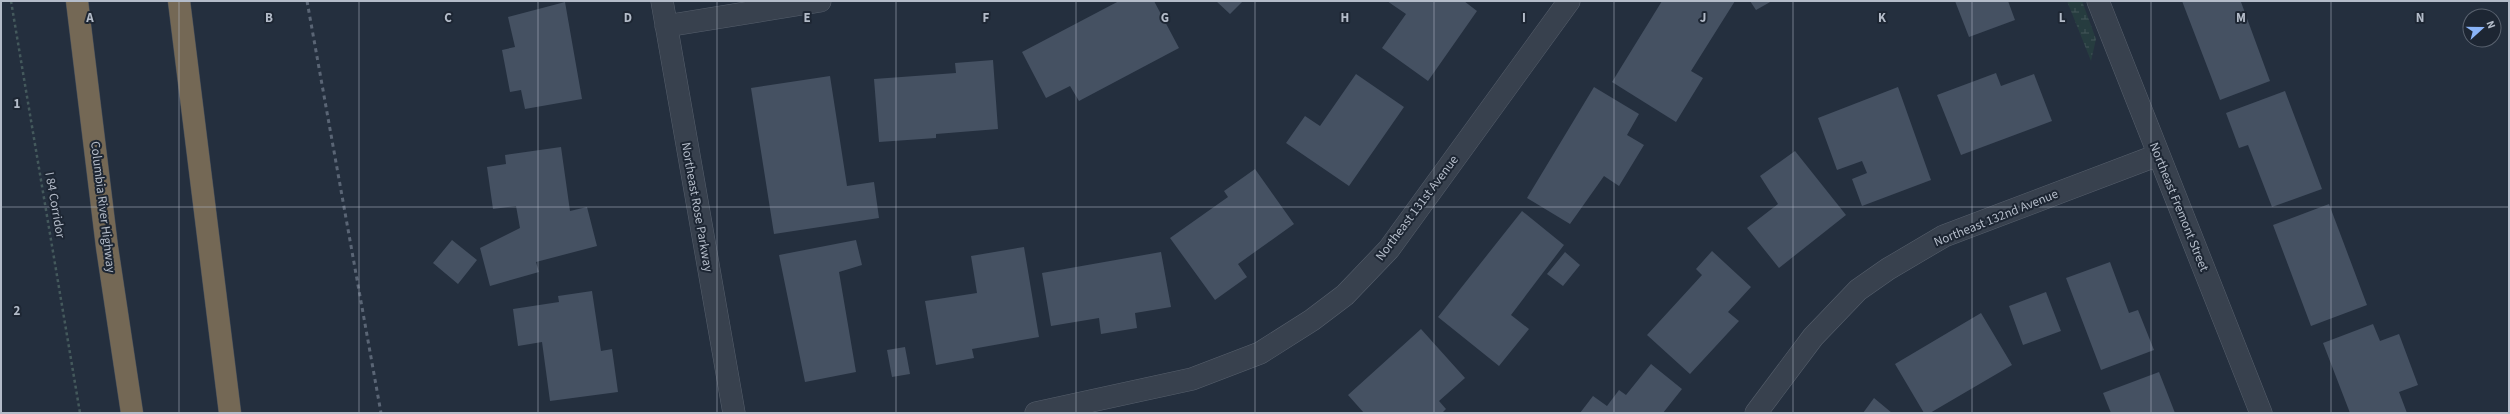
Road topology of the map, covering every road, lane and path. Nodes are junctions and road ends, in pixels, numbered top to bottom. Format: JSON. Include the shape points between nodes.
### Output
{"nodes":[{"id":1,"x":11,"y":1,"type":"edge"},
{"id":2,"x":77,"y":1,"type":"edge"},
{"id":3,"x":179,"y":1,"type":"edge"},
{"id":4,"x":662,"y":1,"type":"edge"},
{"id":5,"x":820,"y":1,"type":"edge"},
{"id":6,"x":1569,"y":1,"type":"edge"},
{"id":7,"x":2098,"y":1,"type":"edge"},
{"id":8,"x":666,"y":26,"type":"junction"},
{"id":9,"x":2158,"y":155,"type":"junction"},
{"id":10,"x":80,"y":413,"type":"edge"},
{"id":11,"x":132,"y":413,"type":"edge"},
{"id":12,"x":230,"y":413,"type":"edge"},
{"id":13,"x":734,"y":413,"type":"edge"},
{"id":14,"x":1036,"y":413,"type":"edge"},
{"id":15,"x":1756,"y":413,"type":"edge"},
{"id":16,"x":2261,"y":413,"type":"edge"}],
"edges":[{"from":1,"to":10,"type":"path","name":"I 84 Corridor"},
{"from":2,"to":11,"type":"highway","name":"Columbia River Highway","via":[[107,246]]},
{"from":3,"to":12,"type":"highway"},
{"from":4,"to":8,"type":"street","name":"Northeast Rose Parkway"},
{"from":5,"to":8,"type":"street"},
{"from":6,"to":14,"type":"street","name":"Northeast 131st Avenue","via":[[1389,249],[1345,295],[1312,320],[1260,353],[1192,379]]},
{"from":7,"to":9,"type":"street","name":"Northeast Fremont Street"},
{"from":8,"to":13,"type":"street","name":"Northeast Rose Parkway"},
{"from":9,"to":15,"type":"street","name":"Northeast 132nd Avenue","via":[[1944,236],[1888,268],[1858,290],[1813,337]]},
{"from":9,"to":16,"type":"street","name":"Northeast Fremont Street"}]}
